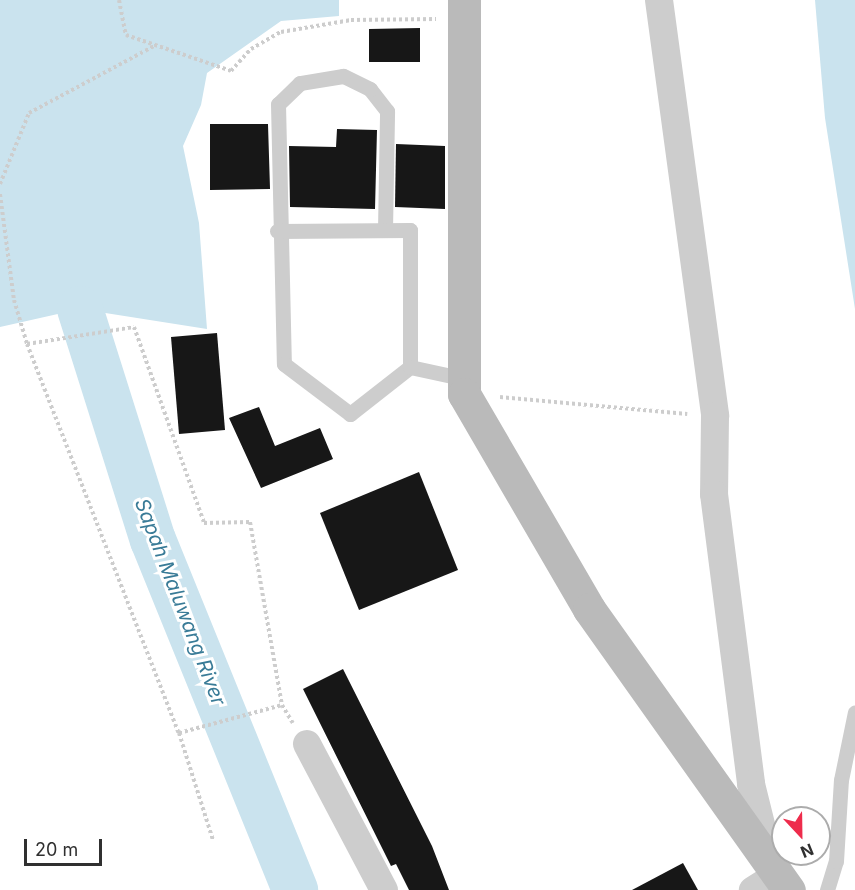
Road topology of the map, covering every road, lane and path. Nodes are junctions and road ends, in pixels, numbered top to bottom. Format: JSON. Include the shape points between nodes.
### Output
{"nodes":[{"id":1,"x":119,"y":0,"type":"edge"},
{"id":2,"x":659,"y":0,"type":"edge"},
{"id":3,"x":464,"y":9,"type":"edge"},
{"id":4,"x":155,"y":45,"type":"junction"},
{"id":5,"x":0,"y":184,"type":"edge"},
{"id":6,"x":0,"y":194,"type":"edge"},
{"id":7,"x":385,"y":230,"type":"junction"},
{"id":8,"x":277,"y":231,"type":"junction"},
{"id":9,"x":27,"y":344,"type":"junction"},
{"id":10,"x":410,"y":367,"type":"junction"},
{"id":11,"x":462,"y":386,"type":"junction"},
{"id":12,"x":714,"y":416,"type":"junction"},
{"id":13,"x":282,"y":705,"type":"junction"},
{"id":14,"x":855,"y":712,"type":"edge"},
{"id":15,"x":179,"y":734,"type":"junction"},
{"id":16,"x":307,"y":744,"type":"joint"},
{"id":17,"x":213,"y":840,"type":"dead end"},
{"id":18,"x":772,"y":885,"type":"edge"},
{"id":19,"x":384,"y":890,"type":"edge"},
{"id":20,"x":827,"y":890,"type":"edge"}],
"edges":[{"from":1,"to":4,"type":"path","via":[[126,35]]},
{"from":2,"to":12,"type":"street"},
{"from":3,"to":4,"type":"path","via":[[292,29],[251,49],[231,71]]},
{"from":3,"to":11,"type":"street"},
{"from":4,"to":5,"type":"path","via":[[29,113]]},
{"from":6,"to":9,"type":"path","via":[[14,300]]},
{"from":7,"to":8,"type":"lane"},
{"from":7,"to":8,"type":"lane","via":[[387,111],[357,81],[328,75],[300,83],[278,104]]},
{"from":7,"to":10,"type":"lane","via":[[410,230]]},
{"from":8,"to":10,"type":"lane","via":[[284,364],[350,414]]},
{"from":9,"to":13,"type":"path","via":[[134,327],[204,523],[250,522]]},
{"from":9,"to":15,"type":"path"},
{"from":10,"to":11,"type":"lane"},
{"from":11,"to":12,"type":"path"},
{"from":11,"to":18,"type":"street","via":[[589,609]]},
{"from":12,"to":18,"type":"street","via":[[714,494],[751,784]]},
{"from":13,"to":15,"type":"path","via":[[247,711]]},
{"from":13,"to":16,"type":"path"},
{"from":14,"to":20,"type":"lane","via":[[841,780],[836,861]]},
{"from":15,"to":17,"type":"path"},
{"from":16,"to":19,"type":"street"}]}
